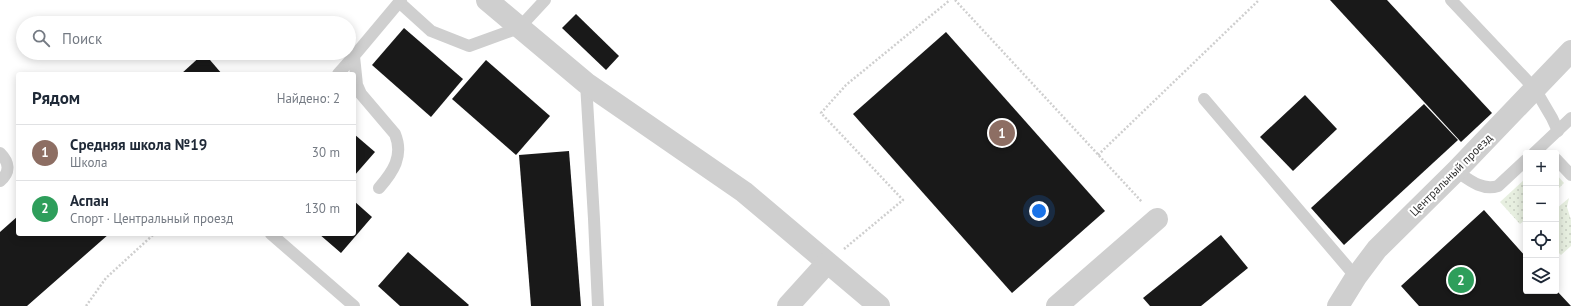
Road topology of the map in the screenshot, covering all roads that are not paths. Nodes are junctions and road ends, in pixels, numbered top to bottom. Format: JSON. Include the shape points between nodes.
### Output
{"nodes":[{"id":1,"x":487,"y":0,"type":"edge"},
{"id":2,"x":545,"y":0,"type":"edge"},
{"id":3,"x":1451,"y":0,"type":"edge"},
{"id":4,"x":400,"y":1,"type":"edge"},
{"id":5,"x":519,"y":28,"type":"junction"},
{"id":6,"x":1571,"y":51,"type":"edge"},
{"id":7,"x":356,"y":54,"type":"edge"},
{"id":8,"x":350,"y":60,"type":"edge"},
{"id":9,"x":354,"y":60,"type":"edge"},
{"id":10,"x":340,"y":72,"type":"edge"},
{"id":11,"x":356,"y":72,"type":"edge"},
{"id":12,"x":356,"y":75,"type":"edge"},
{"id":13,"x":586,"y":83,"type":"junction"},
{"id":14,"x":1535,"y":89,"type":"junction"},
{"id":15,"x":1204,"y":99,"type":"dead end"},
{"id":16,"x":1571,"y":118,"type":"edge"},
{"id":17,"x":1558,"y":131,"type":"junction"},
{"id":18,"x":1543,"y":150,"type":"edge"},
{"id":19,"x":0,"y":152,"type":"edge"},
{"id":20,"x":1559,"y":162,"type":"edge"},
{"id":21,"x":1523,"y":163,"type":"edge"},
{"id":22,"x":1456,"y":171,"type":"junction"},
{"id":23,"x":1571,"y":175,"type":"edge"},
{"id":24,"x":0,"y":181,"type":"edge"},
{"id":25,"x":379,"y":188,"type":"dead end"},
{"id":26,"x":1157,"y":219,"type":"road end"},
{"id":27,"x":273,"y":236,"type":"edge"},
{"id":28,"x":827,"y":263,"type":"junction"},
{"id":29,"x":1356,"y":276,"type":"junction"},
{"id":30,"x":354,"y":306,"type":"edge"},
{"id":31,"x":598,"y":306,"type":"edge"},
{"id":32,"x":788,"y":306,"type":"edge"},
{"id":33,"x":879,"y":306,"type":"edge"},
{"id":34,"x":1057,"y":306,"type":"edge"},
{"id":35,"x":1338,"y":306,"type":"edge"}],
"edges":[{"from":1,"to":5,"type":"street"},
{"from":2,"to":5,"type":"lane"},
{"from":3,"to":14,"type":"lane"},
{"from":4,"to":5,"type":"lane","via":[[431,31],[469,46]]},
{"from":4,"to":7,"type":"lane"},
{"from":5,"to":13,"type":"street"},
{"from":6,"to":14,"type":"street","name":"Центральный проезд"},
{"from":8,"to":10,"type":"lane"},
{"from":9,"to":11,"type":"lane"},
{"from":12,"to":25,"type":"lane","via":[[361,94],[395,134],[398,142],[396,166]]},
{"from":13,"to":28,"type":"street","via":[[744,192]]},
{"from":13,"to":31,"type":"lane"},
{"from":14,"to":17,"type":"lane"},
{"from":14,"to":22,"type":"street","name":"Центральный проезд"},
{"from":15,"to":29,"type":"lane"},
{"from":16,"to":17,"type":"lane"},
{"from":17,"to":18,"type":"lane"},
{"from":19,"to":24,"type":"lane","via":[[8,167],[7,173]]},
{"from":20,"to":23,"type":"lane"},
{"from":21,"to":22,"type":"lane","via":[[1498,186],[1492,188],[1480,186]]},
{"from":22,"to":29,"type":"street","name":"Центральный проезд","via":[[1378,249]]},
{"from":26,"to":34,"type":"street"},
{"from":27,"to":30,"type":"lane"},
{"from":28,"to":32,"type":"street"},
{"from":28,"to":33,"type":"street"},
{"from":29,"to":35,"type":"street","name":"Центральный проезд"}]}
